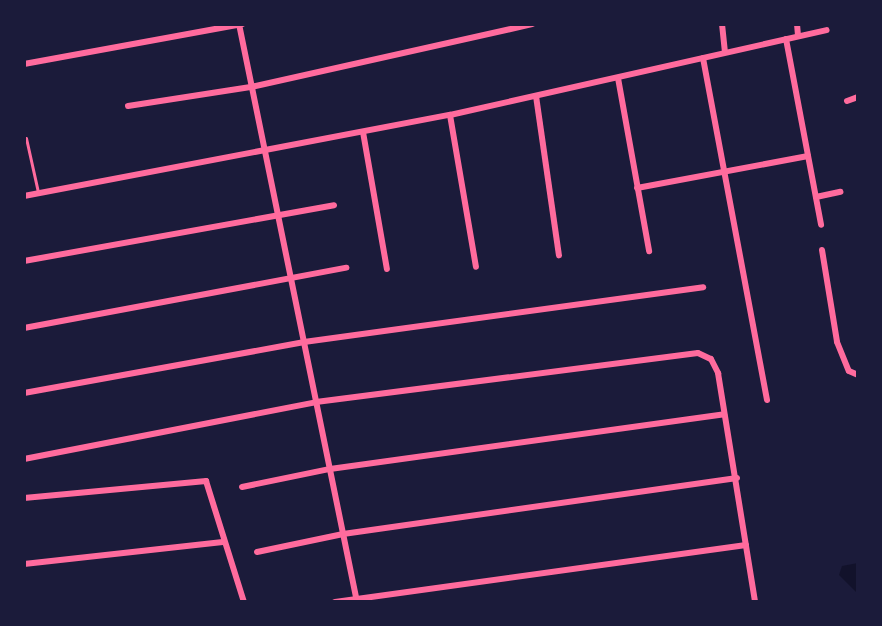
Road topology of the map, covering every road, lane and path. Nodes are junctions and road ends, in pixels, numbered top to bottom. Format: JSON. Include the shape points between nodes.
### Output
{"nodes":[{"id":1,"x":240,"y":24,"type":"edge"},
{"id":2,"x":532,"y":24,"type":"edge"},
{"id":3,"x":722,"y":24,"type":"edge"},
{"id":4,"x":797,"y":24,"type":"edge"},
{"id":5,"x":826,"y":30,"type":"dead end"},
{"id":6,"x":798,"y":36,"type":"junction"},
{"id":7,"x":786,"y":39,"type":"junction"},
{"id":8,"x":725,"y":52,"type":"junction"},
{"id":9,"x":703,"y":58,"type":"junction"},
{"id":10,"x":24,"y":64,"type":"edge"},
{"id":11,"x":618,"y":78,"type":"junction"},
{"id":12,"x":251,"y":87,"type":"junction"},
{"id":13,"x":536,"y":96,"type":"junction"},
{"id":14,"x":858,"y":97,"type":"edge"},
{"id":15,"x":847,"y":101,"type":"dead end"},
{"id":16,"x":128,"y":106,"type":"dead end"},
{"id":17,"x":450,"y":115,"type":"junction"},
{"id":18,"x":363,"y":132,"type":"junction"},
{"id":19,"x":26,"y":138,"type":"dead end"},
{"id":20,"x":266,"y":153,"type":"junction"},
{"id":21,"x":808,"y":156,"type":"junction"},
{"id":22,"x":726,"y":171,"type":"junction"},
{"id":23,"x":638,"y":188,"type":"junction"},
{"id":24,"x":840,"y":192,"type":"dead end"},
{"id":25,"x":39,"y":194,"type":"junction"},
{"id":26,"x":24,"y":196,"type":"edge"},
{"id":27,"x":816,"y":197,"type":"junction"},
{"id":28,"x":334,"y":205,"type":"dead end"},
{"id":29,"x":278,"y":216,"type":"junction"},
{"id":30,"x":820,"y":225,"type":"dead end"},
{"id":31,"x":822,"y":250,"type":"dead end"},
{"id":32,"x":649,"y":251,"type":"dead end"},
{"id":33,"x":559,"y":255,"type":"dead end"},
{"id":34,"x":24,"y":261,"type":"edge"},
{"id":35,"x":476,"y":267,"type":"dead end"},
{"id":36,"x":346,"y":268,"type":"dead end"},
{"id":37,"x":387,"y":269,"type":"dead end"},
{"id":38,"x":291,"y":279,"type":"junction"},
{"id":39,"x":703,"y":287,"type":"dead end"},
{"id":40,"x":24,"y":328,"type":"edge"},
{"id":41,"x":304,"y":342,"type":"junction"},
{"id":42,"x":858,"y":375,"type":"edge"},
{"id":43,"x":24,"y":393,"type":"edge"},
{"id":44,"x":767,"y":400,"type":"dead end"},
{"id":45,"x":316,"y":402,"type":"junction"},
{"id":46,"x":724,"y":414,"type":"junction"},
{"id":47,"x":24,"y":459,"type":"edge"},
{"id":48,"x":330,"y":469,"type":"junction"},
{"id":49,"x":736,"y":477,"type":"junction"},
{"id":50,"x":242,"y":487,"type":"dead end"},
{"id":51,"x":24,"y":498,"type":"edge"},
{"id":52,"x":343,"y":534,"type":"junction"},
{"id":53,"x":223,"y":542,"type":"junction"},
{"id":54,"x":746,"y":545,"type":"junction"},
{"id":55,"x":258,"y":552,"type":"dead end"},
{"id":56,"x":24,"y":564,"type":"edge"},
{"id":57,"x":356,"y":600,"type":"edge"},
{"id":58,"x":244,"y":602,"type":"edge"},
{"id":59,"x":335,"y":602,"type":"edge"},
{"id":60,"x":755,"y":602,"type":"edge"}],
"edges":[{"from":1,"to":10,"type":"street"},
{"from":1,"to":12,"type":"street"},
{"from":2,"to":12,"type":"street"},
{"from":3,"to":8,"type":"street"},
{"from":4,"to":6,"type":"street"},
{"from":5,"to":6,"type":"street"},
{"from":6,"to":7,"type":"street"},
{"from":7,"to":8,"type":"street"},
{"from":7,"to":21,"type":"street"},
{"from":8,"to":9,"type":"street"},
{"from":9,"to":11,"type":"street"},
{"from":9,"to":22,"type":"street"},
{"from":11,"to":13,"type":"street"},
{"from":11,"to":23,"type":"street"},
{"from":12,"to":16,"type":"street"},
{"from":12,"to":20,"type":"street"},
{"from":13,"to":17,"type":"street"},
{"from":13,"to":33,"type":"street"},
{"from":14,"to":15,"type":"street"},
{"from":17,"to":18,"type":"street"},
{"from":17,"to":35,"type":"street"},
{"from":18,"to":20,"type":"street"},
{"from":18,"to":37,"type":"street"},
{"from":19,"to":25,"type":"lane"},
{"from":20,"to":25,"type":"street"},
{"from":20,"to":29,"type":"street"},
{"from":21,"to":22,"type":"street"},
{"from":21,"to":27,"type":"street"},
{"from":22,"to":23,"type":"street"},
{"from":22,"to":44,"type":"street"},
{"from":23,"to":32,"type":"street"},
{"from":24,"to":27,"type":"street"},
{"from":25,"to":26,"type":"street"},
{"from":27,"to":30,"type":"street"},
{"from":28,"to":29,"type":"street"},
{"from":29,"to":34,"type":"street"},
{"from":29,"to":38,"type":"street"},
{"from":31,"to":42,"type":"street","via":[[837,342],[849,371]]},
{"from":36,"to":38,"type":"street"},
{"from":38,"to":40,"type":"street"},
{"from":38,"to":41,"type":"street"},
{"from":39,"to":41,"type":"street"},
{"from":41,"to":43,"type":"street"},
{"from":41,"to":45,"type":"street"},
{"from":45,"to":46,"type":"street","via":[[687,352],[705,354],[716,366]]},
{"from":45,"to":47,"type":"street"},
{"from":45,"to":48,"type":"street"},
{"from":46,"to":48,"type":"street"},
{"from":46,"to":49,"type":"street"},
{"from":48,"to":50,"type":"street"},
{"from":48,"to":52,"type":"street"},
{"from":49,"to":52,"type":"street"},
{"from":49,"to":54,"type":"street"},
{"from":51,"to":53,"type":"street","via":[[200,480],[210,488]]},
{"from":52,"to":55,"type":"street"},
{"from":52,"to":57,"type":"street"},
{"from":53,"to":56,"type":"street"},
{"from":53,"to":58,"type":"street"},
{"from":54,"to":57,"type":"street"},
{"from":54,"to":60,"type":"street"},
{"from":57,"to":59,"type":"street"}]}
